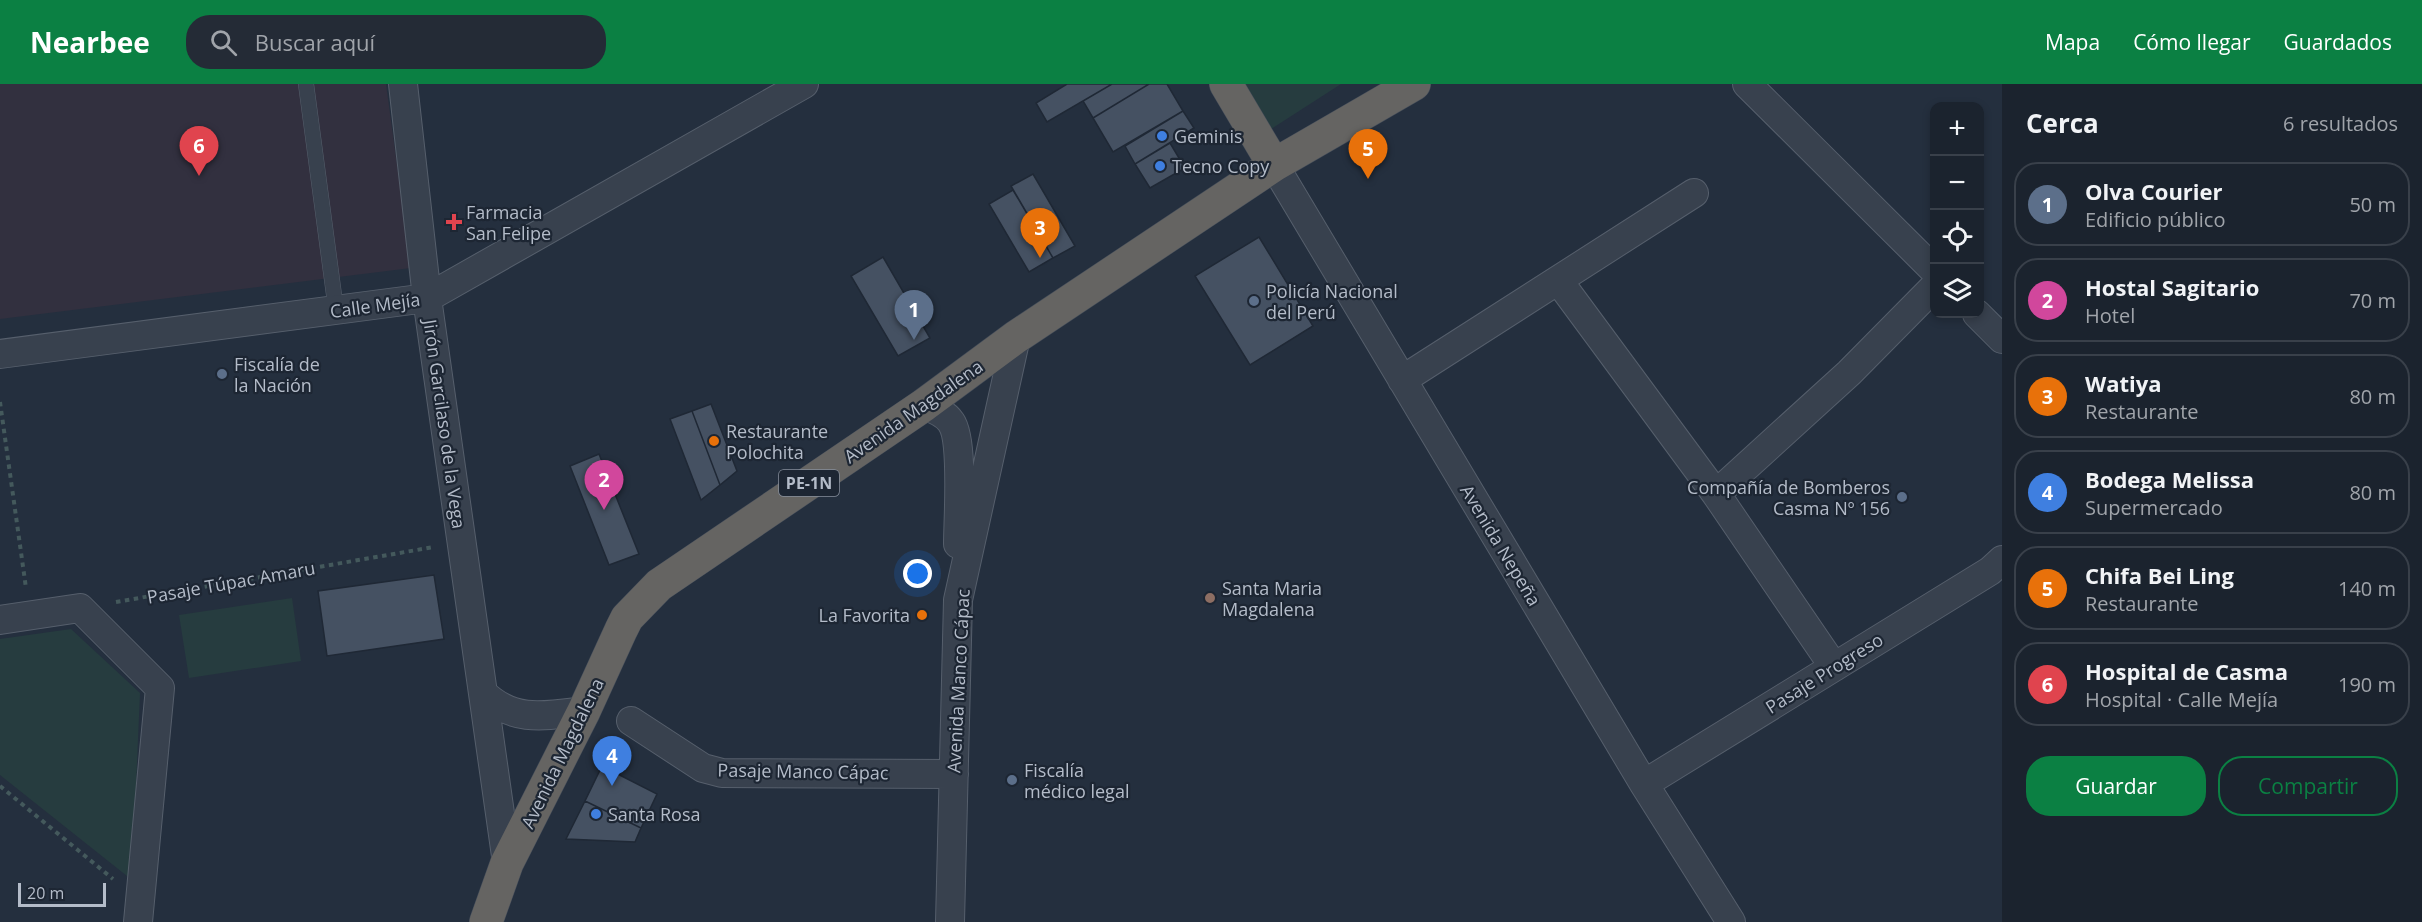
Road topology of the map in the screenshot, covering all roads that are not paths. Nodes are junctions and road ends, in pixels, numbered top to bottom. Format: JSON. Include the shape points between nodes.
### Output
{"nodes":[{"id":1,"x":306,"y":84,"type":"edge"},
{"id":2,"x":404,"y":84,"type":"edge"},
{"id":3,"x":804,"y":84,"type":"edge"},
{"id":4,"x":1226,"y":84,"type":"edge"},
{"id":5,"x":1414,"y":84,"type":"edge"},
{"id":6,"x":1748,"y":84,"type":"edge"},
{"id":7,"x":1274,"y":165,"type":"junction"},
{"id":8,"x":1694,"y":193,"type":"dead end"},
{"id":9,"x":1930,"y":265,"type":"edge"},
{"id":10,"x":1558,"y":280,"type":"junction"},
{"id":11,"x":1930,"y":292,"type":"edge"},
{"id":12,"x":427,"y":298,"type":"junction"},
{"id":13,"x":336,"y":310,"type":"junction"},
{"id":14,"x":1981,"y":318,"type":"edge"},
{"id":15,"x":1016,"y":337,"type":"junction"},
{"id":16,"x":2002,"y":339,"type":"edge"},
{"id":17,"x":0,"y":354,"type":"edge"},
{"id":18,"x":1402,"y":380,"type":"junction"},
{"id":19,"x":924,"y":405,"type":"junction"},
{"id":20,"x":1716,"y":494,"type":"junction"},
{"id":21,"x":2002,"y":560,"type":"edge"},
{"id":22,"x":958,"y":600,"type":"junction"},
{"id":23,"x":0,"y":620,"type":"edge"},
{"id":24,"x":1834,"y":667,"type":"junction"},
{"id":25,"x":483,"y":693,"type":"junction"},
{"id":26,"x":584,"y":711,"type":"junction"},
{"id":27,"x":631,"y":721,"type":"dead end"},
{"id":28,"x":954,"y":774,"type":"junction"},
{"id":29,"x":1644,"y":784,"type":"junction"},
{"id":30,"x":507,"y":863,"type":"junction"},
{"id":31,"x":139,"y":911,"type":"edge"},
{"id":32,"x":486,"y":922,"type":"edge"},
{"id":33,"x":950,"y":922,"type":"edge"},
{"id":34,"x":1731,"y":922,"type":"edge"}],
"edges":[{"from":1,"to":13,"type":"lane"},
{"from":2,"to":12,"type":"street","name":"Jirón Garcilaso de la Vega"},
{"from":3,"to":12,"type":"street","name":"Calle Mejía"},
{"from":4,"to":7,"type":"highway"},
{"from":5,"to":7,"type":"highway","number":"PE-1N"},
{"from":6,"to":9,"type":"street"},
{"from":7,"to":15,"type":"highway","name":"Avenida Magdalena","number":"PE-1N"},
{"from":7,"to":18,"type":"street","name":"Avenida Nepeña"},
{"from":8,"to":10,"type":"street"},
{"from":10,"to":18,"type":"street"},
{"from":10,"to":20,"type":"street"},
{"from":11,"to":20,"type":"street","via":[[1849,373]]},
{"from":12,"to":13,"type":"street","name":"Calle Mejía"},
{"from":12,"to":25,"type":"street","name":"Jirón Garcilaso de la Vega"},
{"from":13,"to":17,"type":"street","name":"Calle Mejía"},
{"from":14,"to":16,"type":"street"},
{"from":15,"to":19,"type":"highway","name":"Avenida Magdalena","number":"PE-1N"},
{"from":15,"to":22,"type":"street","name":"Avenida Manco Cápac"},
{"from":18,"to":29,"type":"street","name":"Avenida Nepeña"},
{"from":19,"to":22,"type":"street","via":[[952,423],[958,443]]},
{"from":19,"to":26,"type":"highway","name":"Avenida Magdalena","number":"PE-1N","via":[[659,585],[627,618]]},
{"from":20,"to":24,"type":"street"},
{"from":21,"to":24,"type":"street","name":"Pasaje Progreso"},
{"from":22,"to":28,"type":"street","name":"Avenida Manco Cápac"},
{"from":23,"to":31,"type":"street","via":[[80,608],[160,688]]},
{"from":24,"to":29,"type":"street","name":"Pasaje Progreso"},
{"from":25,"to":26,"type":"street","via":[[506,711],[522,715]]},
{"from":25,"to":30,"type":"street","name":"Jirón Garcilaso de la Vega"},
{"from":26,"to":30,"type":"highway","name":"Avenida Magdalena","number":"PE-1N"},
{"from":27,"to":28,"type":"street","name":"Pasaje Manco Cápac","via":[[703,768],[722,773]]},
{"from":28,"to":33,"type":"street","name":"Avenida Manco Cápac"},
{"from":29,"to":34,"type":"street","name":"Avenida Nepeña"},
{"from":30,"to":32,"type":"highway","name":"Avenida Magdalena","number":"PE-1N"}]}
